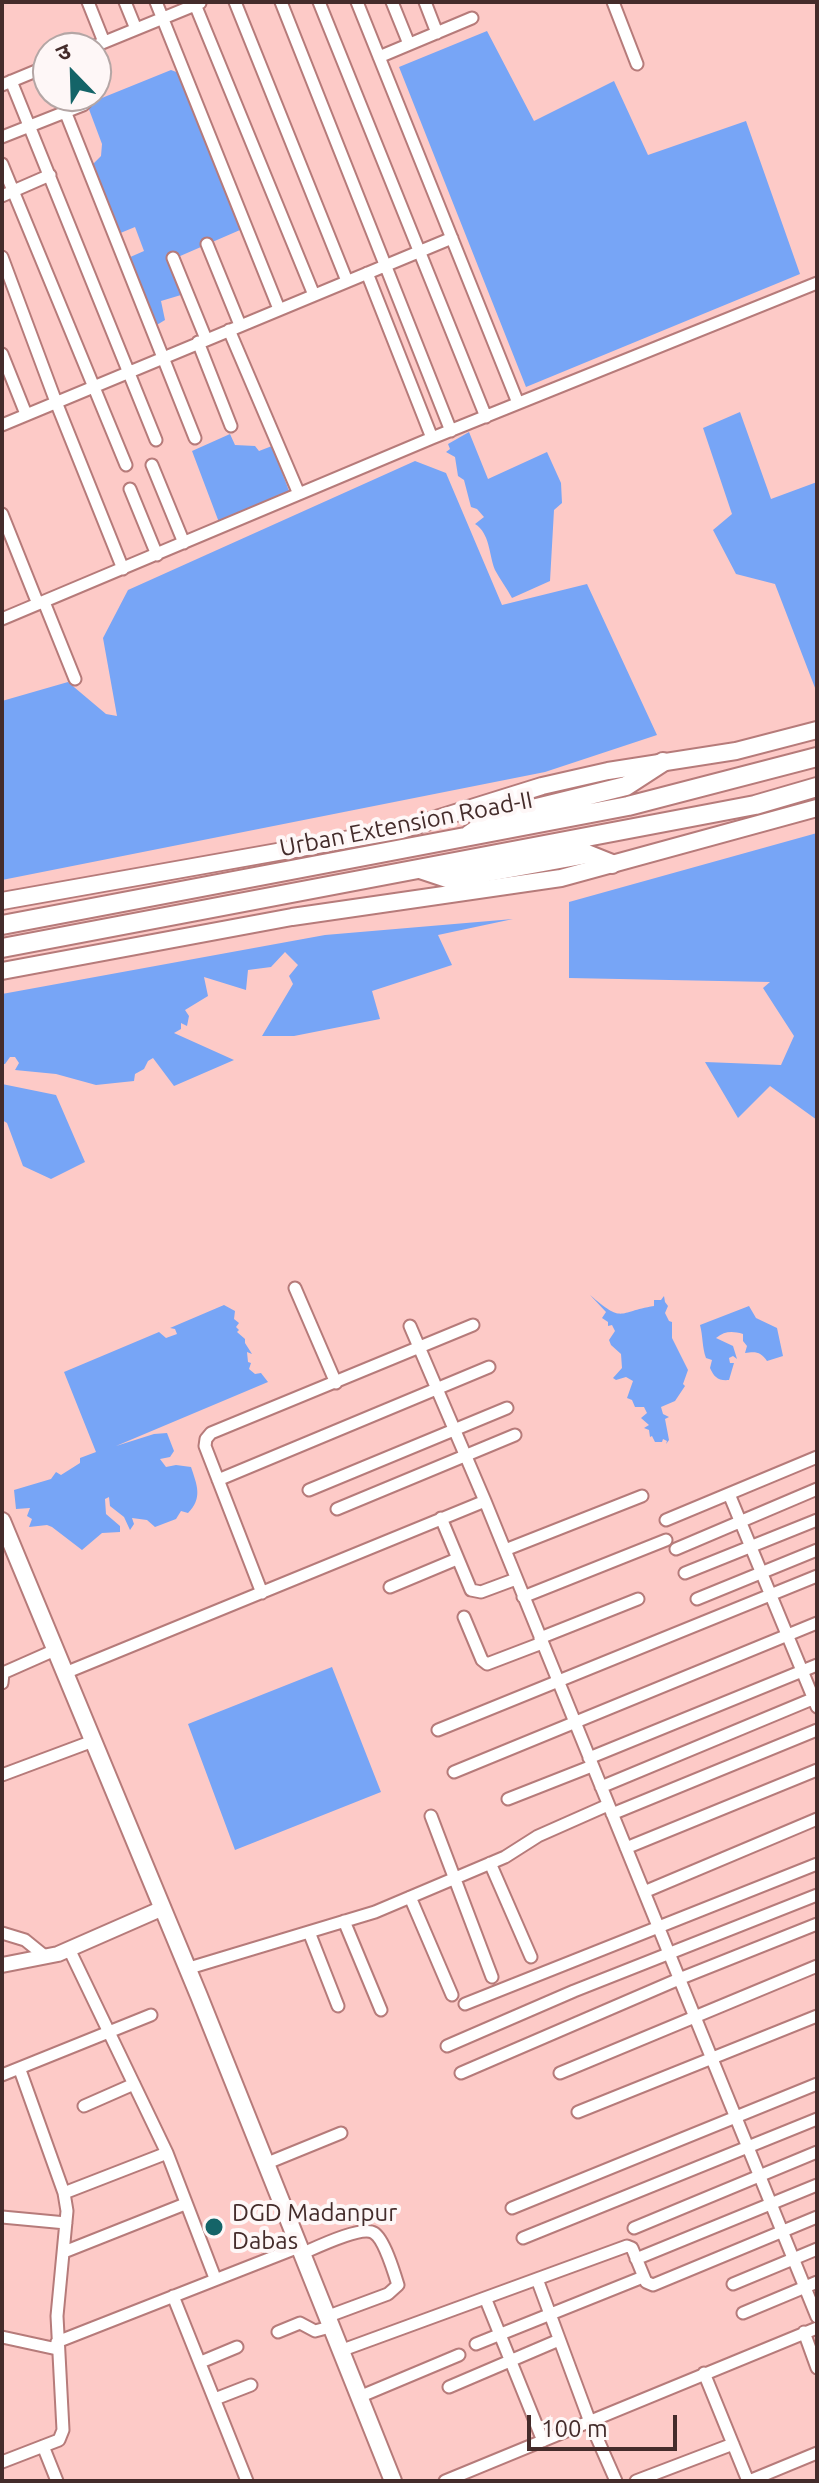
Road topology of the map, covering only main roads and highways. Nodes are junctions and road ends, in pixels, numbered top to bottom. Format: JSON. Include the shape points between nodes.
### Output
{"nodes":[{"id":1,"x":817,"y":730,"type":"edge"},
{"id":2,"x":817,"y":757,"type":"edge"},
{"id":3,"x":663,"y":762,"type":"junction"},
{"id":4,"x":817,"y":787,"type":"edge"},
{"id":5,"x":817,"y":808,"type":"edge"},
{"id":6,"x":464,"y":839,"type":"junction"},
{"id":7,"x":612,"y":864,"type":"junction"},
{"id":8,"x":417,"y":868,"type":"junction"},
{"id":9,"x":2,"y":901,"type":"edge"},
{"id":10,"x":2,"y":925,"type":"edge"},
{"id":11,"x":2,"y":948,"type":"edge"},
{"id":12,"x":2,"y":971,"type":"edge"},
{"id":13,"x":2,"y":1521,"type":"edge"},
{"id":14,"x":393,"y":2481,"type":"edge"}],
"edges":[{"from":1,"to":3,"type":"main road","via":[[736,751]]},
{"from":2,"to":6,"type":"highway","name":"Urban Extension Road-II","via":[[628,806]]},
{"from":3,"to":6,"type":"highway","via":[[626,786],[492,819]]},
{"from":3,"to":9,"type":"main road","via":[[542,786],[401,830]]},
{"from":4,"to":8,"type":"highway","name":"Urban Extension Road-II","via":[[755,805]]},
{"from":5,"to":7,"type":"main road"},
{"from":6,"to":10,"type":"highway","name":"Urban Extension Road-II"},
{"from":7,"to":8,"type":"highway","via":[[587,854],[450,879]]},
{"from":7,"to":12,"type":"main road","via":[[561,878],[292,917]]},
{"from":8,"to":11,"type":"highway","name":"Urban Extension Road-II"},
{"from":13,"to":14,"type":"main road"}]}
